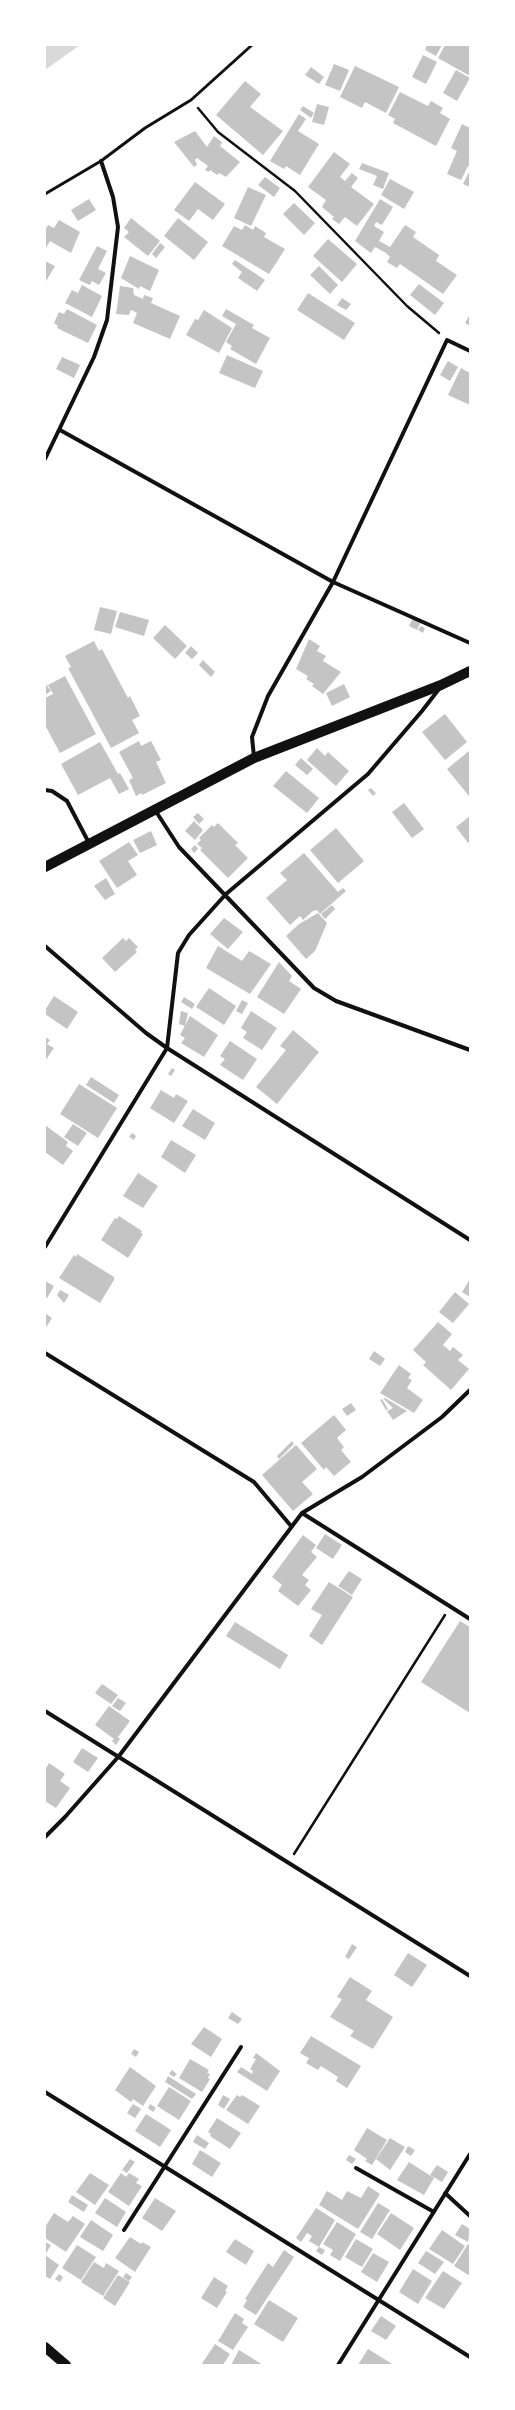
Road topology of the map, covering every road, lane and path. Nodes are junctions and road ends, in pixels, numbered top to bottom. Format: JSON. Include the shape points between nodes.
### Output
{"nodes":[{"id":1,"x":252,"y":45,"type":"edge"},
{"id":2,"x":191,"y":100,"type":"junction"},
{"id":3,"x":101,"y":161,"type":"junction"},
{"id":4,"x":45,"y":194,"type":"edge"},
{"id":5,"x":447,"y":340,"type":"junction"},
{"id":6,"x":470,"y":351,"type":"edge"},
{"id":7,"x":60,"y":430,"type":"junction"},
{"id":8,"x":45,"y":459,"type":"edge"},
{"id":9,"x":333,"y":582,"type":"junction"},
{"id":10,"x":470,"y":643,"type":"edge"},
{"id":11,"x":470,"y":670,"type":"edge"},
{"id":12,"x":441,"y":685,"type":"junction"},
{"id":13,"x":254,"y":758,"type":"junction"},
{"id":14,"x":45,"y":790,"type":"edge"},
{"id":15,"x":154,"y":809,"type":"junction"},
{"id":16,"x":89,"y":843,"type":"junction"},
{"id":17,"x":45,"y":867,"type":"edge"},
{"id":18,"x":226,"y":894,"type":"junction"},
{"id":19,"x":45,"y":946,"type":"edge"},
{"id":20,"x":167,"y":1048,"type":"junction"},
{"id":21,"x":470,"y":1050,"type":"edge"},
{"id":22,"x":470,"y":1240,"type":"edge"},
{"id":23,"x":45,"y":1247,"type":"edge"},
{"id":24,"x":45,"y":1354,"type":"edge"},
{"id":25,"x":470,"y":1390,"type":"edge"},
{"id":26,"x":302,"y":1513,"type":"junction"},
{"id":27,"x":290,"y":1526,"type":"junction"},
{"id":28,"x":450,"y":1606,"type":"junction"},
{"id":29,"x":470,"y":1619,"type":"edge"},
{"id":30,"x":45,"y":1711,"type":"edge"},
{"id":31,"x":119,"y":1756,"type":"junction"},
{"id":32,"x":45,"y":1837,"type":"edge"},
{"id":33,"x":289,"y":1861,"type":"junction"},
{"id":34,"x":470,"y":1976,"type":"edge"},
{"id":35,"x":241,"y":2047,"type":"dead end"},
{"id":36,"x":45,"y":2092,"type":"edge"},
{"id":37,"x":470,"y":2154,"type":"edge"},
{"id":38,"x":165,"y":2166,"type":"junction"},
{"id":39,"x":356,"y":2168,"type":"dead end"},
{"id":40,"x":445,"y":2193,"type":"junction"},
{"id":41,"x":434,"y":2212,"type":"junction"},
{"id":42,"x":470,"y":2216,"type":"edge"},
{"id":43,"x":124,"y":2230,"type":"dead end"},
{"id":44,"x":379,"y":2300,"type":"junction"},
{"id":45,"x":45,"y":2347,"type":"edge"},
{"id":46,"x":470,"y":2357,"type":"edge"},
{"id":47,"x":66,"y":2365,"type":"edge"},
{"id":48,"x":338,"y":2365,"type":"edge"}],
"edges":[{"from":1,"to":2,"type":"lane"},
{"from":2,"to":3,"type":"lane","via":[[145,128]]},
{"from":2,"to":5,"type":"path","via":[[218,132],[295,191],[407,306]]},
{"from":3,"to":4,"type":"lane"},
{"from":3,"to":7,"type":"street","via":[[113,197],[118,227],[107,320],[94,357]]},
{"from":5,"to":6,"type":"street"},
{"from":5,"to":9,"type":"street"},
{"from":7,"to":8,"type":"street"},
{"from":7,"to":9,"type":"street"},
{"from":9,"to":10,"type":"street"},
{"from":9,"to":13,"type":"street","via":[[268,696],[252,737]]},
{"from":11,"to":12,"type":"main road"},
{"from":12,"to":13,"type":"main road"},
{"from":12,"to":18,"type":"street","via":[[368,774]]},
{"from":13,"to":15,"type":"main road"},
{"from":14,"to":16,"type":"street","via":[[52,791],[67,801]]},
{"from":15,"to":16,"type":"main road"},
{"from":15,"to":18,"type":"street","via":[[180,847]]},
{"from":16,"to":17,"type":"main road"},
{"from":18,"to":20,"type":"street","via":[[190,935],[178,954]]},
{"from":18,"to":21,"type":"street","via":[[314,988],[336,1001]]},
{"from":19,"to":20,"type":"street"},
{"from":20,"to":22,"type":"street"},
{"from":20,"to":23,"type":"street"},
{"from":24,"to":27,"type":"street","via":[[254,1482]]},
{"from":25,"to":26,"type":"street","via":[[442,1417],[362,1477]]},
{"from":26,"to":27,"type":"street"},
{"from":26,"to":28,"type":"street"},
{"from":27,"to":31,"type":"street"},
{"from":28,"to":29,"type":"street"},
{"from":28,"to":33,"type":"path"},
{"from":30,"to":31,"type":"street"},
{"from":31,"to":32,"type":"street"},
{"from":31,"to":33,"type":"street"},
{"from":33,"to":34,"type":"street"},
{"from":35,"to":38,"type":"street"},
{"from":36,"to":38,"type":"street"},
{"from":37,"to":40,"type":"street"},
{"from":38,"to":43,"type":"street"},
{"from":38,"to":44,"type":"street"},
{"from":39,"to":41,"type":"street"},
{"from":40,"to":41,"type":"street"},
{"from":40,"to":42,"type":"street"},
{"from":41,"to":44,"type":"street"},
{"from":44,"to":46,"type":"street"},
{"from":44,"to":48,"type":"street"},
{"from":45,"to":47,"type":"main road"}]}
